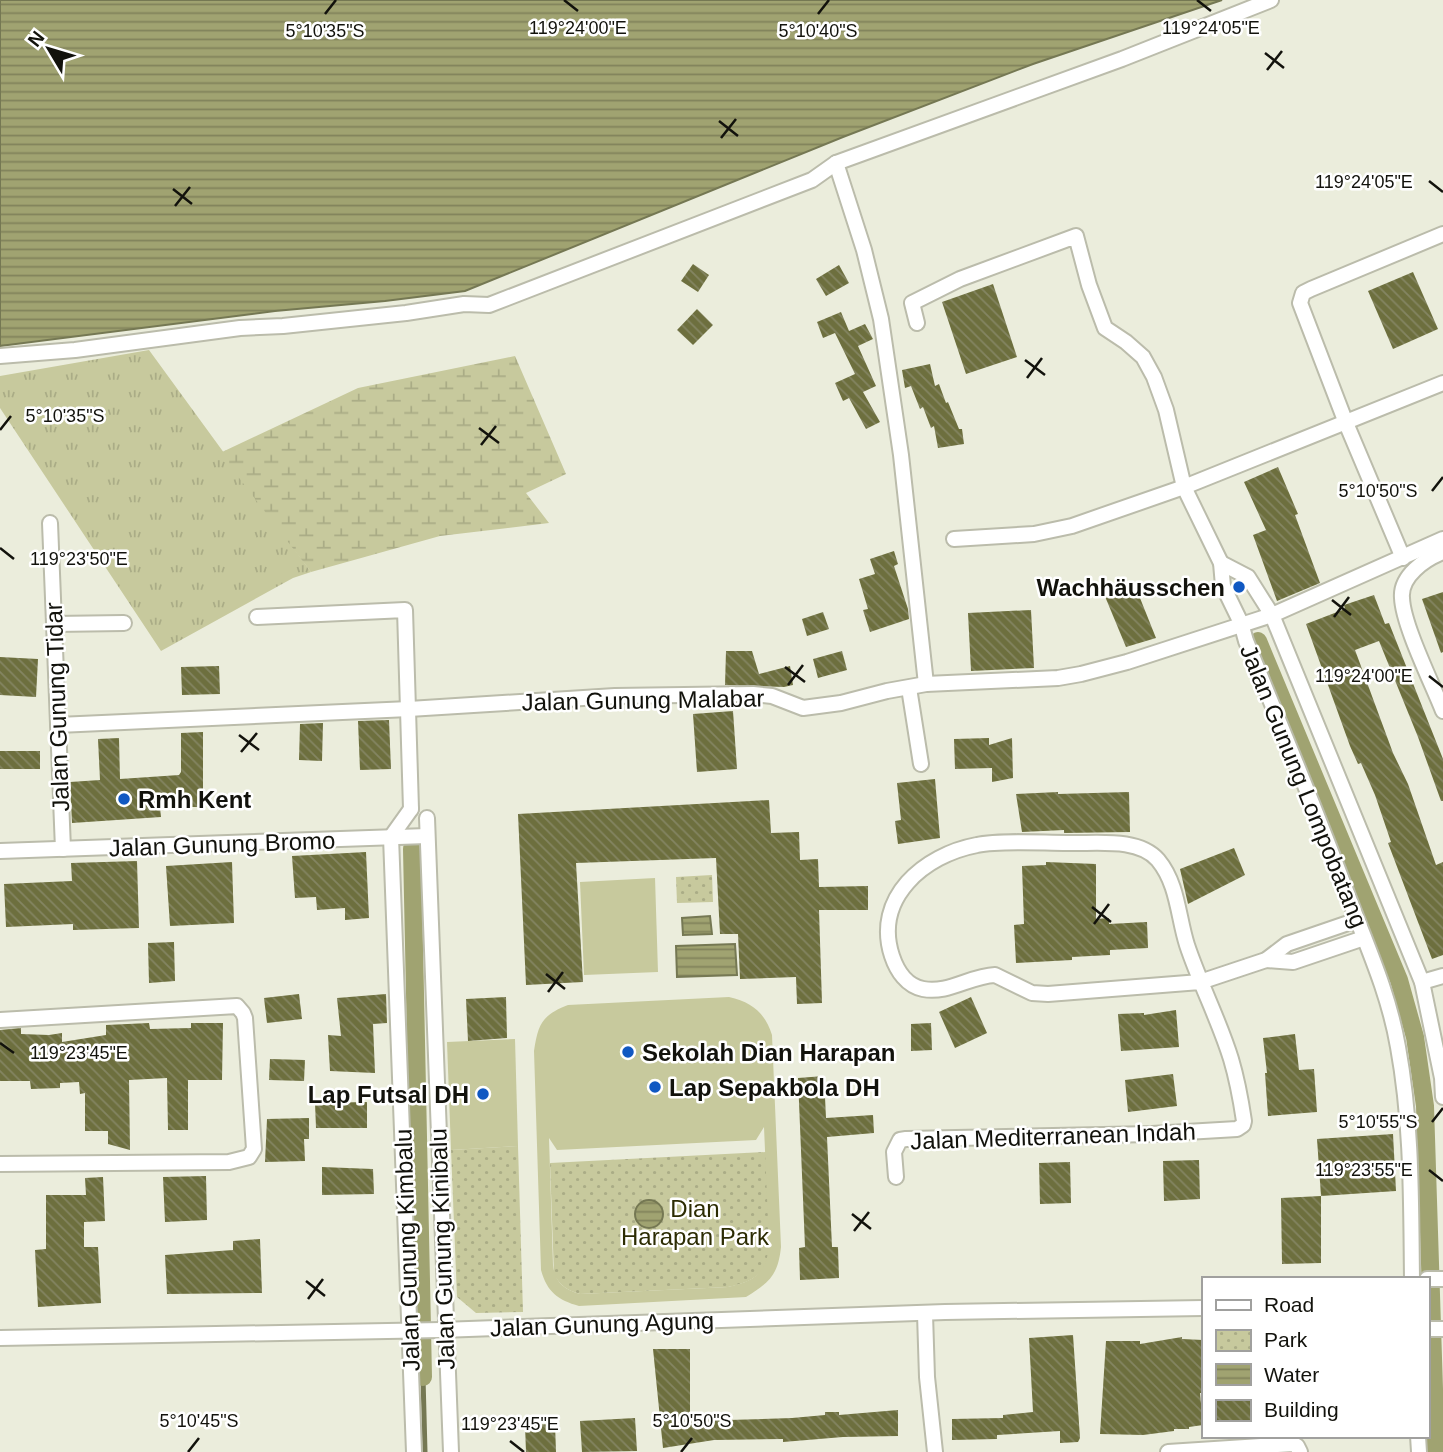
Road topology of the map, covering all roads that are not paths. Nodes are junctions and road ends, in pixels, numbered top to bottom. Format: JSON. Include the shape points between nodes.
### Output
{"nodes":[{"id":1,"x":1271,"y":0,"type":"edge"},
{"id":2,"x":836,"y":163,"type":"junction"},
{"id":3,"x":1443,"y":233,"type":"edge"},
{"id":4,"x":917,"y":323,"type":"dead end"},
{"id":5,"x":0,"y":356,"type":"edge"},
{"id":6,"x":1443,"y":383,"type":"edge"},
{"id":7,"x":1346,"y":423,"type":"junction"},
{"id":8,"x":1184,"y":487,"type":"junction"},
{"id":9,"x":50,"y":523,"type":"dead end"},
{"id":10,"x":954,"y":539,"type":"dead end"},
{"id":11,"x":1443,"y":539,"type":"edge"},
{"id":12,"x":1443,"y":552,"type":"edge"},
{"id":13,"x":1403,"y":558,"type":"junction"},
{"id":14,"x":1221,"y":563,"type":"junction"},
{"id":15,"x":1272,"y":615,"type":"junction"},
{"id":16,"x":257,"y":617,"type":"dead end"},
{"id":17,"x":124,"y":623,"type":"dead end"},
{"id":18,"x":1241,"y":623,"type":"junction"},
{"id":19,"x":54,"y":624,"type":"junction"},
{"id":20,"x":926,"y":684,"type":"junction"},
{"id":21,"x":909,"y":688,"type":"junction"},
{"id":22,"x":409,"y":709,"type":"junction"},
{"id":23,"x":1443,"y":710,"type":"edge"},
{"id":24,"x":58,"y":725,"type":"junction"},
{"id":25,"x":921,"y":764,"type":"dead end"},
{"id":26,"x":411,"y":809,"type":"junction"},
{"id":27,"x":427,"y":818,"type":"junction"},
{"id":28,"x":427,"y":836,"type":"junction"},
{"id":29,"x":391,"y":837,"type":"junction"},
{"id":30,"x":63,"y":849,"type":"junction"},
{"id":31,"x":0,"y":851,"type":"edge"},
{"id":32,"x":1357,"y":920,"type":"junction"},
{"id":33,"x":1364,"y":937,"type":"junction"},
{"id":34,"x":1266,"y":960,"type":"junction"},
{"id":35,"x":1443,"y":976,"type":"edge"},
{"id":36,"x":1200,"y":982,"type":"junction"},
{"id":37,"x":1422,"y":982,"type":"junction"},
{"id":38,"x":1436,"y":1007,"type":"edge"},
{"id":39,"x":0,"y":1020,"type":"edge"},
{"id":40,"x":1443,"y":1097,"type":"edge"},
{"id":41,"x":0,"y":1164,"type":"edge"},
{"id":42,"x":896,"y":1177,"type":"dead end"},
{"id":43,"x":1412,"y":1277,"type":"edge"},
{"id":44,"x":1202,"y":1308,"type":"edge"},
{"id":45,"x":925,"y":1314,"type":"junction"},
{"id":46,"x":414,"y":1330,"type":"junction"},
{"id":47,"x":443,"y":1330,"type":"junction"},
{"id":48,"x":0,"y":1338,"type":"edge"},
{"id":49,"x":1299,"y":1449,"type":"edge"},
{"id":50,"x":1218,"y":1450,"type":"edge"},
{"id":51,"x":414,"y":1452,"type":"edge"},
{"id":52,"x":451,"y":1452,"type":"edge"},
{"id":53,"x":935,"y":1452,"type":"edge"},
{"id":54,"x":1168,"y":1452,"type":"edge"}],
"edges":[{"from":1,"to":2,"type":"street"},
{"from":2,"to":5,"type":"street","via":[[812,180],[489,304]]},
{"from":2,"to":20,"type":"street","via":[[881,319]]},
{"from":3,"to":7,"type":"street","via":[[1303,293],[1302,312]]},
{"from":4,"to":8,"type":"street","via":[[912,303],[960,279],[1076,236],[1105,328],[1143,357],[1154,377]]},
{"from":6,"to":7,"type":"street"},
{"from":7,"to":8,"type":"street"},
{"from":7,"to":13,"type":"street"},
{"from":8,"to":10,"type":"street","via":[[1072,526],[1034,534]]},
{"from":8,"to":14,"type":"street"},
{"from":9,"to":19,"type":"street","name":"Jalan Gunung Tidar"},
{"from":11,"to":13,"type":"street"},
{"from":12,"to":23,"type":"street","via":[[1412,572],[1401,597]]},
{"from":13,"to":15,"type":"street"},
{"from":14,"to":15,"type":"street","via":[[1248,577]]},
{"from":14,"to":18,"type":"street","via":[[1223,586]]},
{"from":15,"to":18,"type":"street","name":"Jalan Gunung Lompobatang"},
{"from":15,"to":37,"type":"street","name":"Jalan Gunung Lompobatang"},
{"from":16,"to":22,"type":"street","via":[[405,610]]},
{"from":17,"to":19,"type":"street"},
{"from":18,"to":20,"type":"street","name":"Jalan Gunung Malabar","via":[[1081,674]]},
{"from":18,"to":32,"type":"street","name":"Jalan Gunung Lompobatang"},
{"from":19,"to":24,"type":"street","name":"Jalan Gunung Tidar"},
{"from":20,"to":21,"type":"street","name":"Jalan Gunung Malabar"},
{"from":21,"to":22,"type":"street","name":"Jalan Gunung Malabar","via":[[803,708],[764,695],[719,693]]},
{"from":21,"to":25,"type":"street"},
{"from":22,"to":24,"type":"street","name":"Jalan Gunung Malabar"},
{"from":22,"to":26,"type":"street"},
{"from":24,"to":30,"type":"street","name":"Jalan Gunung Tidar"},
{"from":26,"to":27,"type":"street"},
{"from":26,"to":29,"type":"street"},
{"from":27,"to":28,"type":"street","name":"Jalan Gunung Kinibalu"},
{"from":27,"to":29,"type":"street"},
{"from":28,"to":29,"type":"street","name":"Jalan Gunung Bromo"},
{"from":28,"to":47,"type":"street","name":"Jalan Gunung Kinibalu"},
{"from":29,"to":30,"type":"street","name":"Jalan Gunung Bromo"},
{"from":29,"to":46,"type":"street","name":"Jalan Gunung Kimbalu"},
{"from":30,"to":31,"type":"street","name":"Jalan Gunung Bromo"},
{"from":32,"to":33,"type":"street","name":"Jalan Gunung Lompobatang"},
{"from":32,"to":34,"type":"street","via":[[1287,944]]},
{"from":33,"to":34,"type":"street","via":[[1293,962]]},
{"from":33,"to":43,"type":"street","name":"Jalan Gunung Lompobatang","via":[[1385,990],[1404,1083],[1411,1154]]},
{"from":34,"to":36,"type":"street"},
{"from":35,"to":37,"type":"street"},
{"from":36,"to":36,"type":"street","via":[[1172,885],[1157,859],[1134,846],[976,845],[919,871],[892,904],[888,925],[892,956],[901,975],[920,989],[947,988],[995,975],[1032,993],[1048,994]]},
{"from":36,"to":42,"type":"street","name":"Jalan Mediterranean Indah","via":[[1231,1060],[1243,1125],[1234,1130],[1152,1134],[906,1139],[896,1147]]},
{"from":37,"to":38,"type":"street","name":"Jalan Gunung Lompobatang"},
{"from":38,"to":40,"type":"street","name":"Jalan Gunung Lompobatang"},
{"from":39,"to":41,"type":"street","via":[[237,1006],[245,1018],[254,1149],[249,1157],[229,1162]]},
{"from":44,"to":45,"type":"street","name":"Jalan Gunung Agung"},
{"from":45,"to":47,"type":"street","name":"Jalan Gunung Agung"},
{"from":45,"to":53,"type":"street"},
{"from":46,"to":47,"type":"street","name":"Jalan Gunung Agung"},
{"from":46,"to":48,"type":"street","name":"Jalan Gunung Agung"},
{"from":46,"to":51,"type":"street","name":"Jalan Gunung Kimbalu"},
{"from":47,"to":52,"type":"street","name":"Jalan Gunung Kinibalu"},
{"from":49,"to":50,"type":"street","via":[[1285,1445]]},
{"from":50,"to":54,"type":"street"}]}
